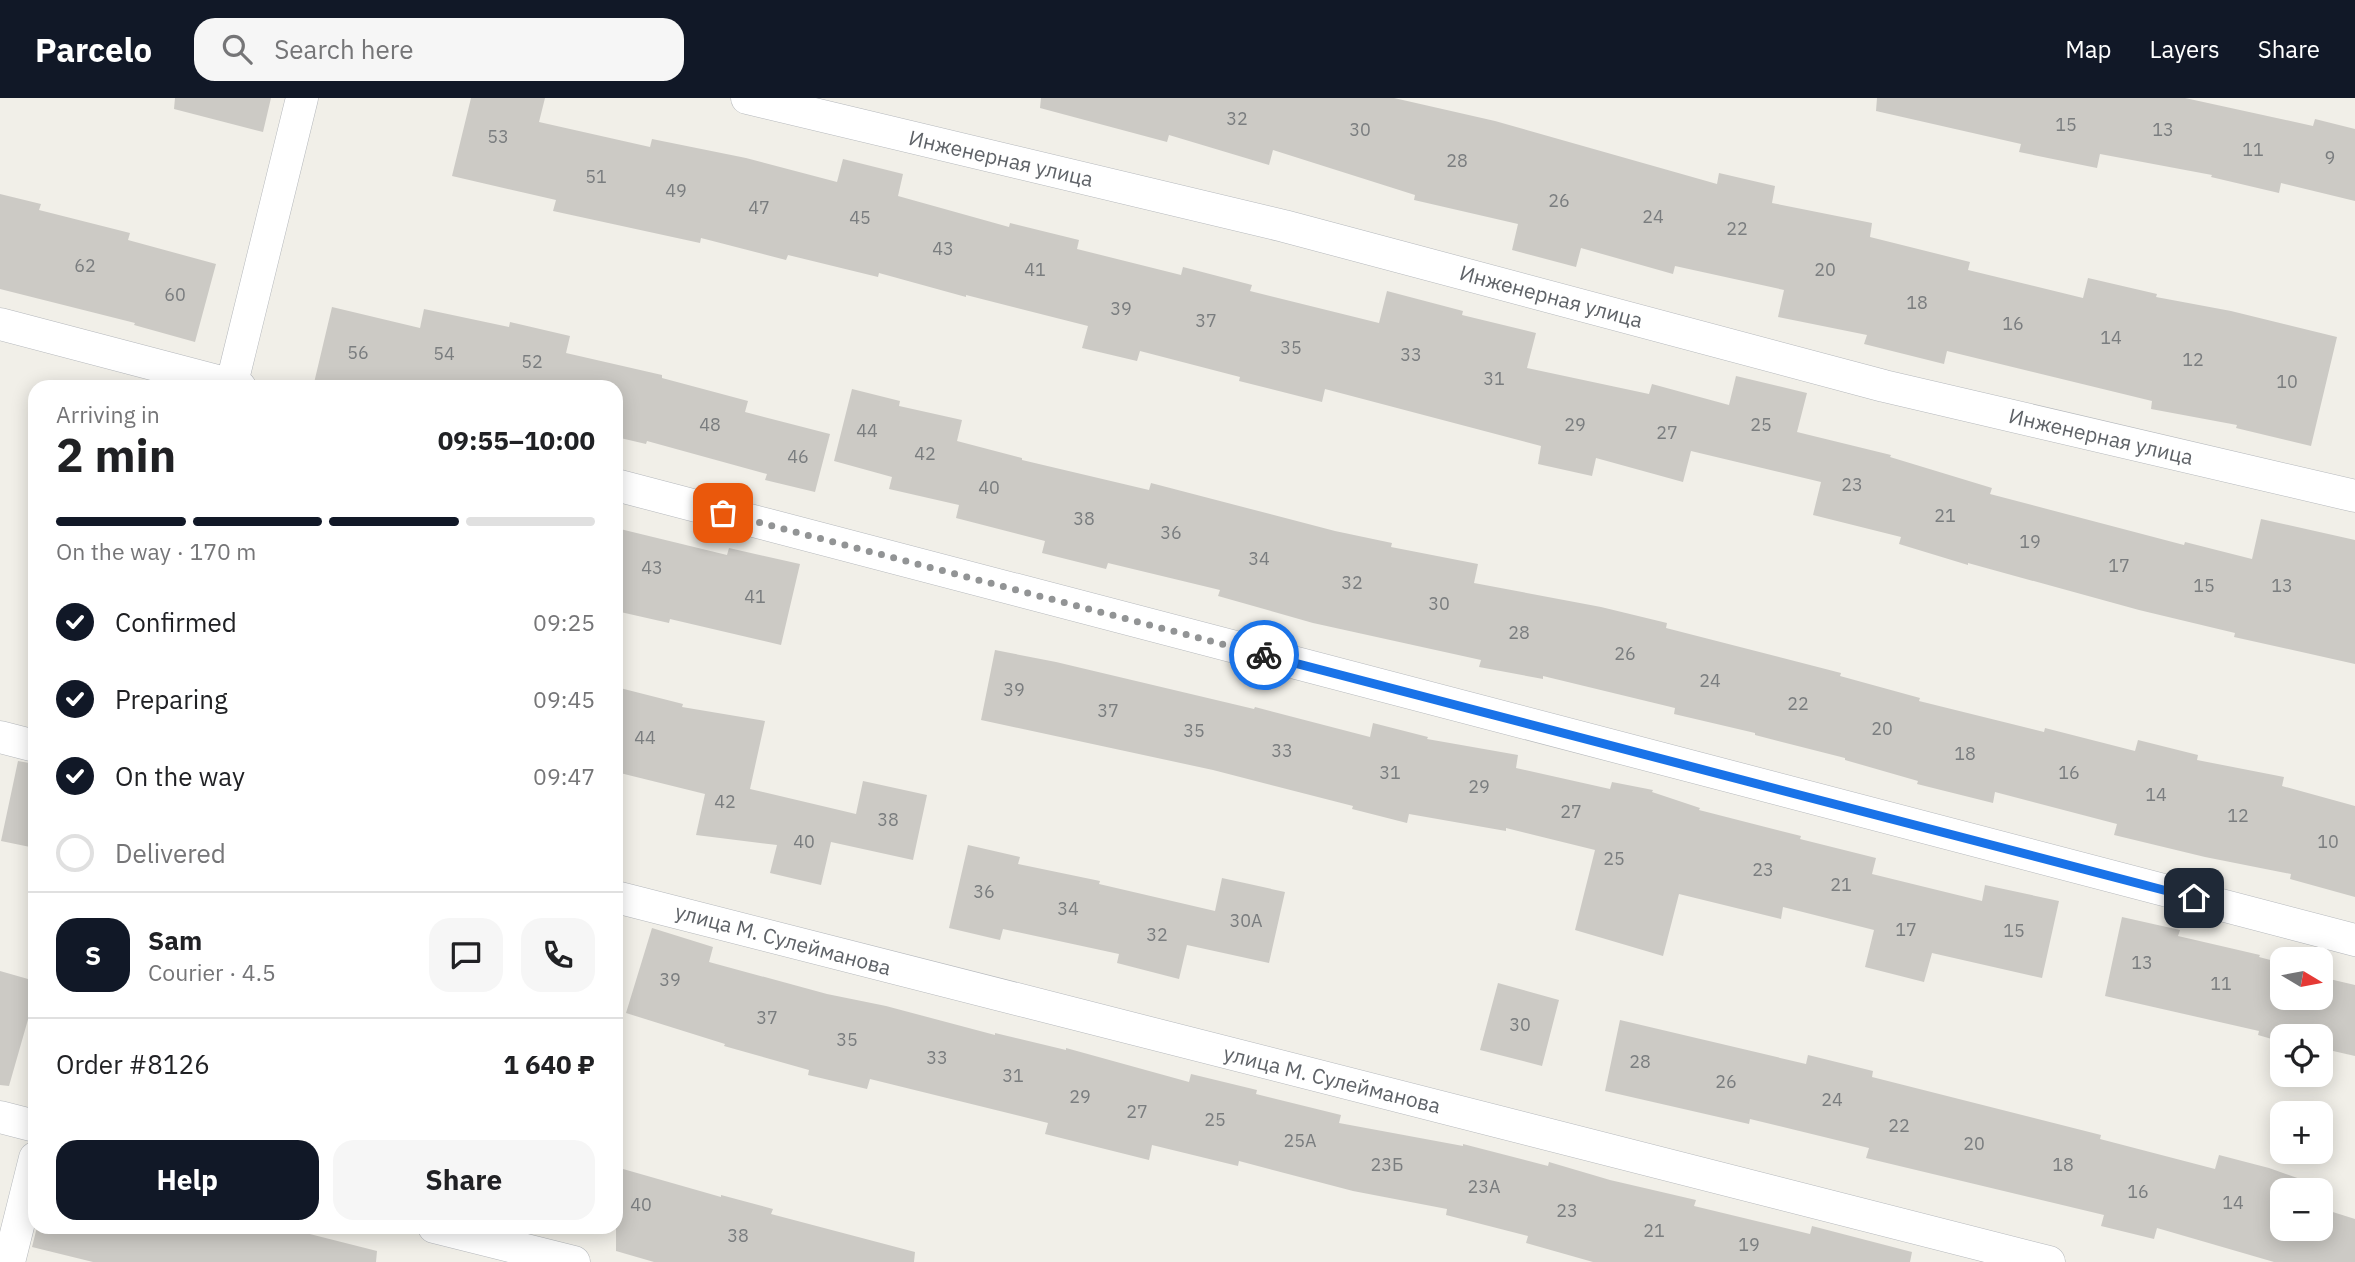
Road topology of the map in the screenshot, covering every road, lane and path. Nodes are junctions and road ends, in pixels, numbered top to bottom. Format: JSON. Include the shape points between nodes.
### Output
{"nodes":[{"id":1,"x":302,"y":98,"type":"edge"},
{"id":2,"x":747,"y":98,"type":"edge"},
{"id":3,"x":0,"y":324,"type":"edge"},
{"id":4,"x":211,"y":380,"type":"edge"},
{"id":5,"x":235,"y":380,"type":"edge"},
{"id":6,"x":623,"y":487,"type":"edge"},
{"id":7,"x":2355,"y":496,"type":"edge"},
{"id":8,"x":0,"y":737,"type":"edge"},
{"id":9,"x":28,"y":744,"type":"edge"},
{"id":10,"x":623,"y":899,"type":"edge"},
{"id":11,"x":2355,"y":940,"type":"edge"},
{"id":12,"x":0,"y":1117,"type":"edge"},
{"id":13,"x":28,"y":1124,"type":"edge"},
{"id":14,"x":28,"y":1186,"type":"edge"},
{"id":15,"x":462,"y":1234,"type":"edge"},
{"id":16,"x":9,"y":1262,"type":"edge"},
{"id":17,"x":574,"y":1262,"type":"edge"},
{"id":18,"x":2049,"y":1262,"type":"edge"}],
"edges":[{"from":1,"to":5,"type":"street"},
{"from":2,"to":7,"type":"street","name":"Инженерная улица","via":[[1284,226],[1884,386]]},
{"from":3,"to":4,"type":"street"},
{"from":6,"to":11,"type":"street"},
{"from":8,"to":9,"type":"street"},
{"from":10,"to":18,"type":"street","name":"улица М. Сулейманова"},
{"from":12,"to":13,"type":"street"},
{"from":14,"to":16,"type":"street"},
{"from":15,"to":17,"type":"street"}]}
